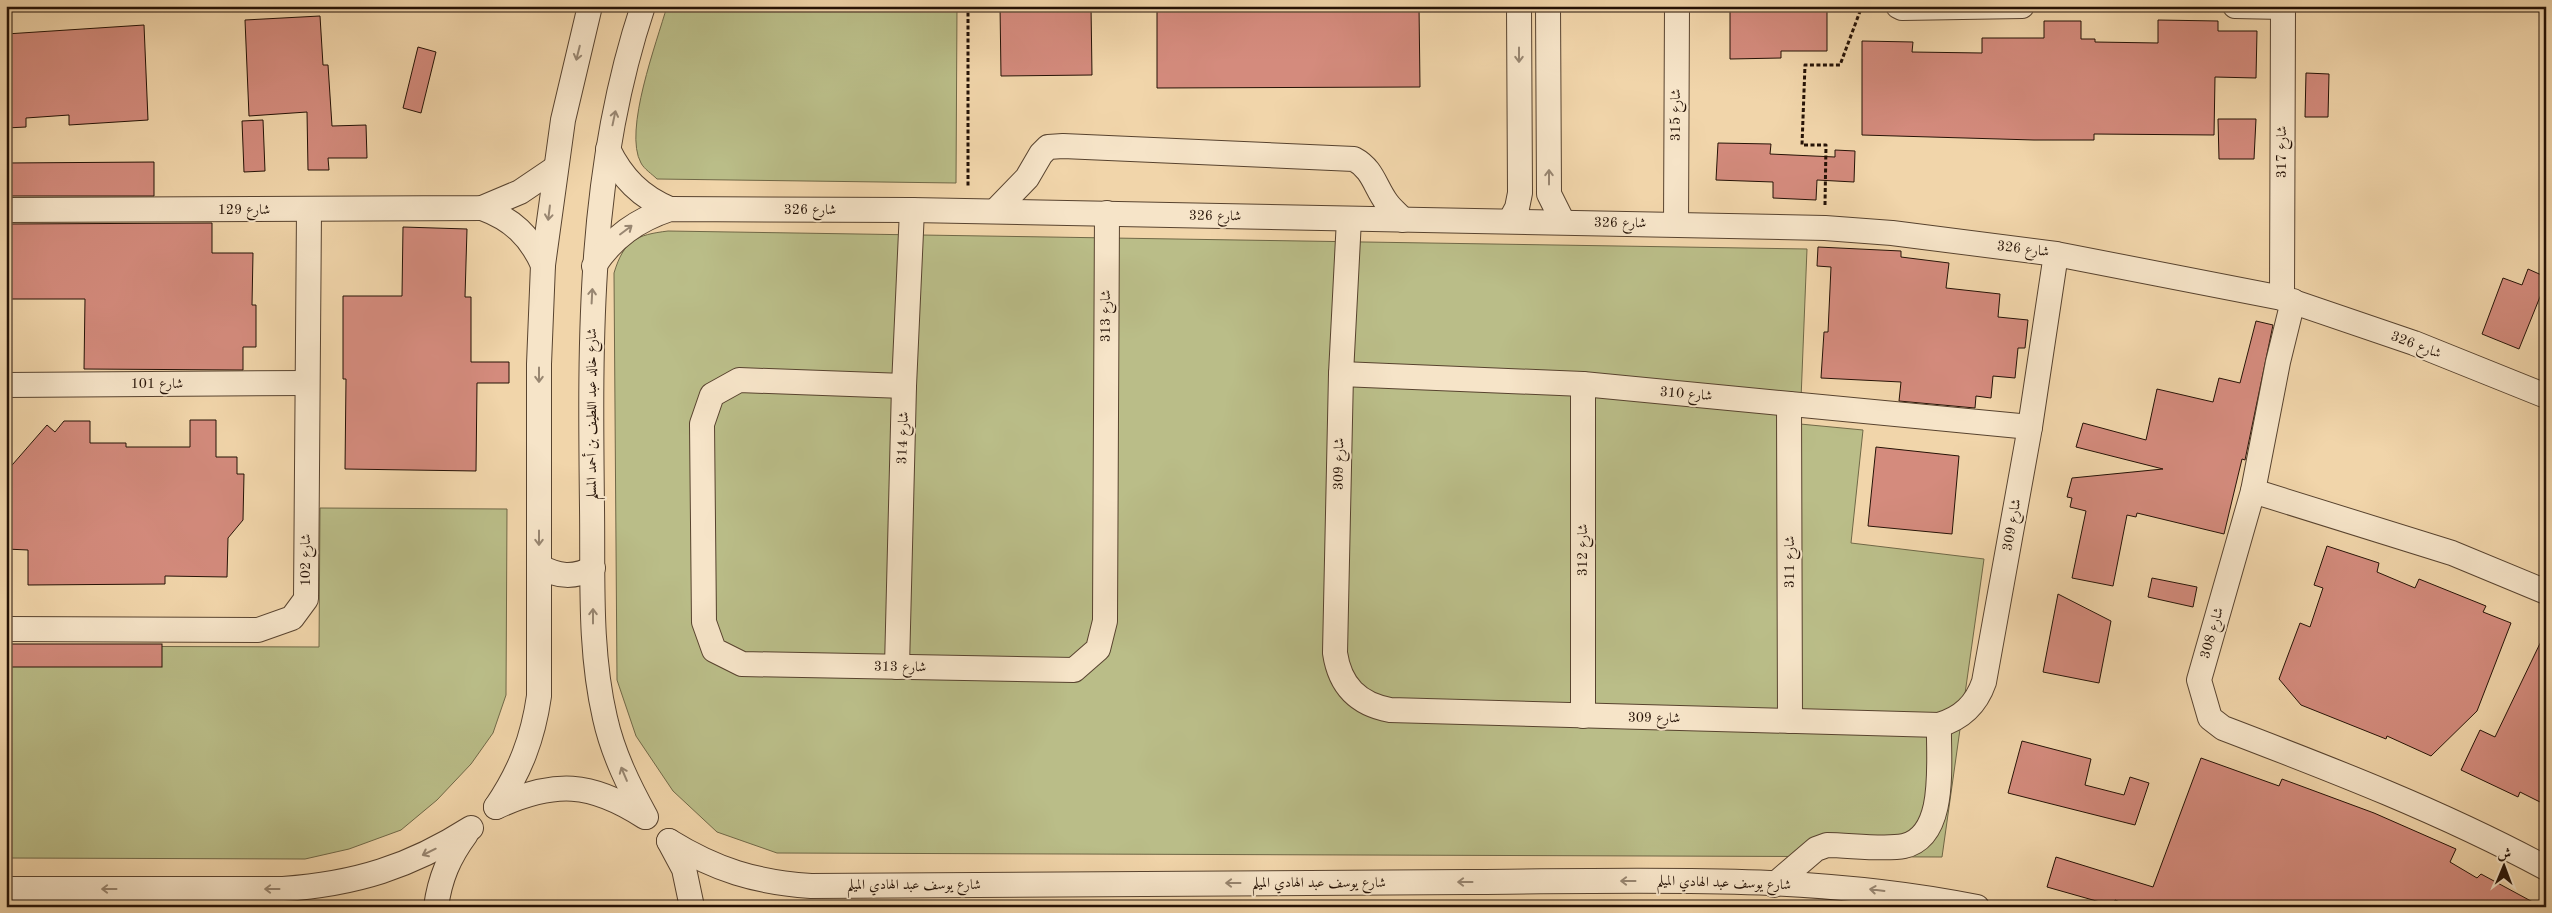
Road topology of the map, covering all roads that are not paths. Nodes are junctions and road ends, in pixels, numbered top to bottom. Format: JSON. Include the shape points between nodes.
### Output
{"nodes":[{"id":1,"x":590,"y":6,"type":"edge"},
{"id":2,"x":642,"y":6,"type":"edge"},
{"id":3,"x":1519,"y":6,"type":"edge"},
{"id":4,"x":1548,"y":6,"type":"edge"},
{"id":5,"x":1677,"y":6,"type":"edge"},
{"id":6,"x":1898,"y":6,"type":"edge"},
{"id":7,"x":2022,"y":6,"type":"edge"},
{"id":8,"x":2235,"y":6,"type":"edge"},
{"id":9,"x":2283,"y":6,"type":"edge"},
{"id":10,"x":608,"y":149,"type":"junction"},
{"id":11,"x":554,"y":169,"type":"junction"},
{"id":12,"x":482,"y":208,"type":"junction"},
{"id":13,"x":670,"y":209,"type":"junction"},
{"id":14,"x":6,"y":210,"type":"edge"},
{"id":15,"x":309,"y":210,"type":"junction"},
{"id":16,"x":912,"y":210,"type":"junction"},
{"id":17,"x":995,"y":211,"type":"junction"},
{"id":18,"x":1106,"y":213,"type":"junction"},
{"id":19,"x":1349,"y":219,"type":"junction"},
{"id":20,"x":1403,"y":220,"type":"junction"},
{"id":21,"x":1510,"y":222,"type":"junction"},
{"id":22,"x":1563,"y":222,"type":"junction"},
{"id":23,"x":1676,"y":224,"type":"junction"},
{"id":24,"x":2056,"y":254,"type":"junction"},
{"id":25,"x":543,"y":265,"type":"junction"},
{"id":26,"x":594,"y":266,"type":"junction"},
{"id":27,"x":2287,"y":299,"type":"junction"},
{"id":28,"x":1341,"y":374,"type":"junction"},
{"id":29,"x":307,"y":383,"type":"junction"},
{"id":30,"x":1583,"y":384,"type":"junction"},
{"id":31,"x":6,"y":385,"type":"edge"},
{"id":32,"x":904,"y":386,"type":"junction"},
{"id":33,"x":2546,"y":396,"type":"edge"},
{"id":34,"x":1789,"y":404,"type":"junction"},
{"id":35,"x":2030,"y":427,"type":"junction"},
{"id":36,"x":2253,"y":491,"type":"junction"},
{"id":37,"x":539,"y":566,"type":"junction"},
{"id":38,"x":593,"y":568,"type":"junction"},
{"id":39,"x":2546,"y":592,"type":"edge"},
{"id":40,"x":6,"y":629,"type":"edge"},
{"id":41,"x":897,"y":667,"type":"junction"},
{"id":42,"x":1583,"y":716,"type":"junction"},
{"id":43,"x":1790,"y":721,"type":"junction"},
{"id":44,"x":1939,"y":725,"type":"junction"},
{"id":45,"x":496,"y":807,"type":"junction"},
{"id":46,"x":646,"y":818,"type":"junction"},
{"id":47,"x":471,"y":828,"type":"junction"},
{"id":48,"x":669,"y":841,"type":"junction"},
{"id":49,"x":2546,"y":868,"type":"edge"},
{"id":50,"x":1774,"y":885,"type":"junction"},
{"id":51,"x":6,"y":889,"type":"edge"},
{"id":52,"x":1847,"y":897,"type":"edge"},
{"id":53,"x":224,"y":898,"type":"edge"},
{"id":54,"x":436,"y":907,"type":"edge"},
{"id":55,"x":692,"y":907,"type":"edge"},
{"id":56,"x":1893,"y":907,"type":"edge"},
{"id":57,"x":1910,"y":907,"type":"edge"},
{"id":58,"x":1977,"y":907,"type":"edge"}],
"edges":[{"from":1,"to":11,"type":"street","one_way":true},
{"from":10,"to":2,"type":"street","name":"شارع خالد عبد اللطيف بن أحمد المسلم","one_way":true},
{"from":3,"to":21,"type":"street","one_way":true,"via":[[1520,193]]},
{"from":22,"to":4,"type":"street","one_way":true,"via":[[1549,194]]},
{"from":5,"to":23,"type":"street","name":"شارع 315"},
{"from":6,"to":7,"type":"street"},
{"from":8,"to":9,"type":"street"},
{"from":9,"to":27,"type":"street","name":"شارع 317"},
{"from":10,"to":13,"type":"street","name":"شارع 326","via":[[614,163],[632,186]]},
{"from":10,"to":26,"type":"street","name":"شارع خالد عبد اللطيف بن أحمد المسلم"},
{"from":11,"to":12,"type":"street","name":"شارع 129","via":[[520,192]]},
{"from":11,"to":25,"type":"street","one_way":true},
{"from":12,"to":15,"type":"street","name":"شارع 129"},
{"from":12,"to":25,"type":"street","name":"شارع 129","via":[[520,229],[530,240]]},
{"from":13,"to":16,"type":"street","name":"شارع 326"},
{"from":26,"to":13,"type":"street","name":"شارع 326","one_way":true,"via":[[628,228]]},
{"from":14,"to":15,"type":"street","name":"شارع 129"},
{"from":15,"to":29,"type":"street","name":"شارع 102"},
{"from":16,"to":17,"type":"street","name":"شارع 326"},
{"from":16,"to":32,"type":"street","name":"شارع 314"},
{"from":17,"to":18,"type":"street","name":"شارع 326"},
{"from":17,"to":20,"type":"street","via":[[1027,178],[1048,147],[1062,146],[1354,159],[1363,163],[1372,174],[1387,203]]},
{"from":18,"to":19,"type":"street","name":"شارع 326"},
{"from":18,"to":41,"type":"street","name":"شارع 313","via":[[1105,621],[1098,649],[1074,670]]},
{"from":19,"to":20,"type":"street","name":"شارع 326"},
{"from":19,"to":28,"type":"street","name":"شارع 309"},
{"from":20,"to":21,"type":"street","name":"شارع 326"},
{"from":21,"to":22,"type":"street","name":"شارع 326"},
{"from":22,"to":23,"type":"street","name":"شارع 326"},
{"from":23,"to":24,"type":"street","name":"شارع 326","via":[[1892,233]]},
{"from":24,"to":27,"type":"street","name":"شارع 326"},
{"from":24,"to":35,"type":"street","name":"شارع 309"},
{"from":25,"to":37,"type":"street","one_way":true,"via":[[539,364]]},
{"from":38,"to":26,"type":"street","name":"شارع خالد عبد اللطيف بن أحمد المسلم","one_way":true,"via":[[590,338]]},
{"from":27,"to":33,"type":"street","name":"شارع 326","via":[[2414,343]]},
{"from":27,"to":36,"type":"street","name":"شارع 317"},
{"from":28,"to":30,"type":"street","name":"شارع 310"},
{"from":28,"to":42,"type":"street","name":"شارع 309","via":[[1335,653],[1342,681],[1363,702],[1390,710]]},
{"from":29,"to":31,"type":"street","name":"شارع 101"},
{"from":29,"to":40,"type":"street","name":"شارع 102","via":[[306,599],[292,618],[258,630]]},
{"from":30,"to":34,"type":"street","name":"شارع 310"},
{"from":30,"to":42,"type":"street","name":"شارع 312"},
{"from":32,"to":41,"type":"street","name":"شارع 314"},
{"from":32,"to":41,"type":"street","name":"شارع 313","via":[[739,380],[712,395],[702,424],[704,622],[714,650],[742,664]]},
{"from":34,"to":35,"type":"street","name":"شارع 310"},
{"from":34,"to":43,"type":"street","name":"شارع 311"},
{"from":35,"to":44,"type":"street","name":"شارع 309","via":[[1984,682],[1968,710]]},
{"from":36,"to":39,"type":"street","via":[[2452,553]]},
{"from":36,"to":49,"type":"street","name":"شارع 308","via":[[2199,680],[2214,723],[2340,772],[2477,832]]},
{"from":37,"to":38,"type":"street","via":[[565,576]]},
{"from":37,"to":45,"type":"street","via":[[539,670],[535,721],[520,768]]},
{"from":46,"to":38,"type":"street","name":"شارع خالد عبد اللطيف بن أحمد المسلم","one_way":true,"via":[[619,762],[605,721],[594,658]]},
{"from":42,"to":43,"type":"street","name":"شارع 309"},
{"from":43,"to":44,"type":"street","name":"شارع 309"},
{"from":44,"to":50,"type":"street","via":[[1936,813],[1930,827],[1919,839],[1904,846],[1827,845],[1816,849]]},
{"from":45,"to":46,"type":"street","via":[[525,794],[557,788],[589,790],[620,800]]},
{"from":45,"to":47,"type":"street"},
{"from":46,"to":48,"type":"street"},
{"from":47,"to":53,"type":"street","one_way":true,"via":[[412,860],[349,881]]},
{"from":47,"to":54,"type":"street","via":[[451,854],[439,884]]},
{"from":50,"to":48,"type":"street","name":"شارع يوسف عبد الهادي الميلم","one_way":true,"via":[[1676,881],[811,886],[751,878],[722,869]]},
{"from":48,"to":55,"type":"street","via":[[684,869]]},
{"from":50,"to":52,"type":"street","name":"شارع يوسف عبد الهادي الميلم"},
{"from":53,"to":51,"type":"street","one_way":true},
{"from":58,"to":52,"type":"street","name":"شارع يوسف عبد الهادي الميلم","one_way":true,"via":[[1942,900]]},
{"from":56,"to":57,"type":"street"}]}
